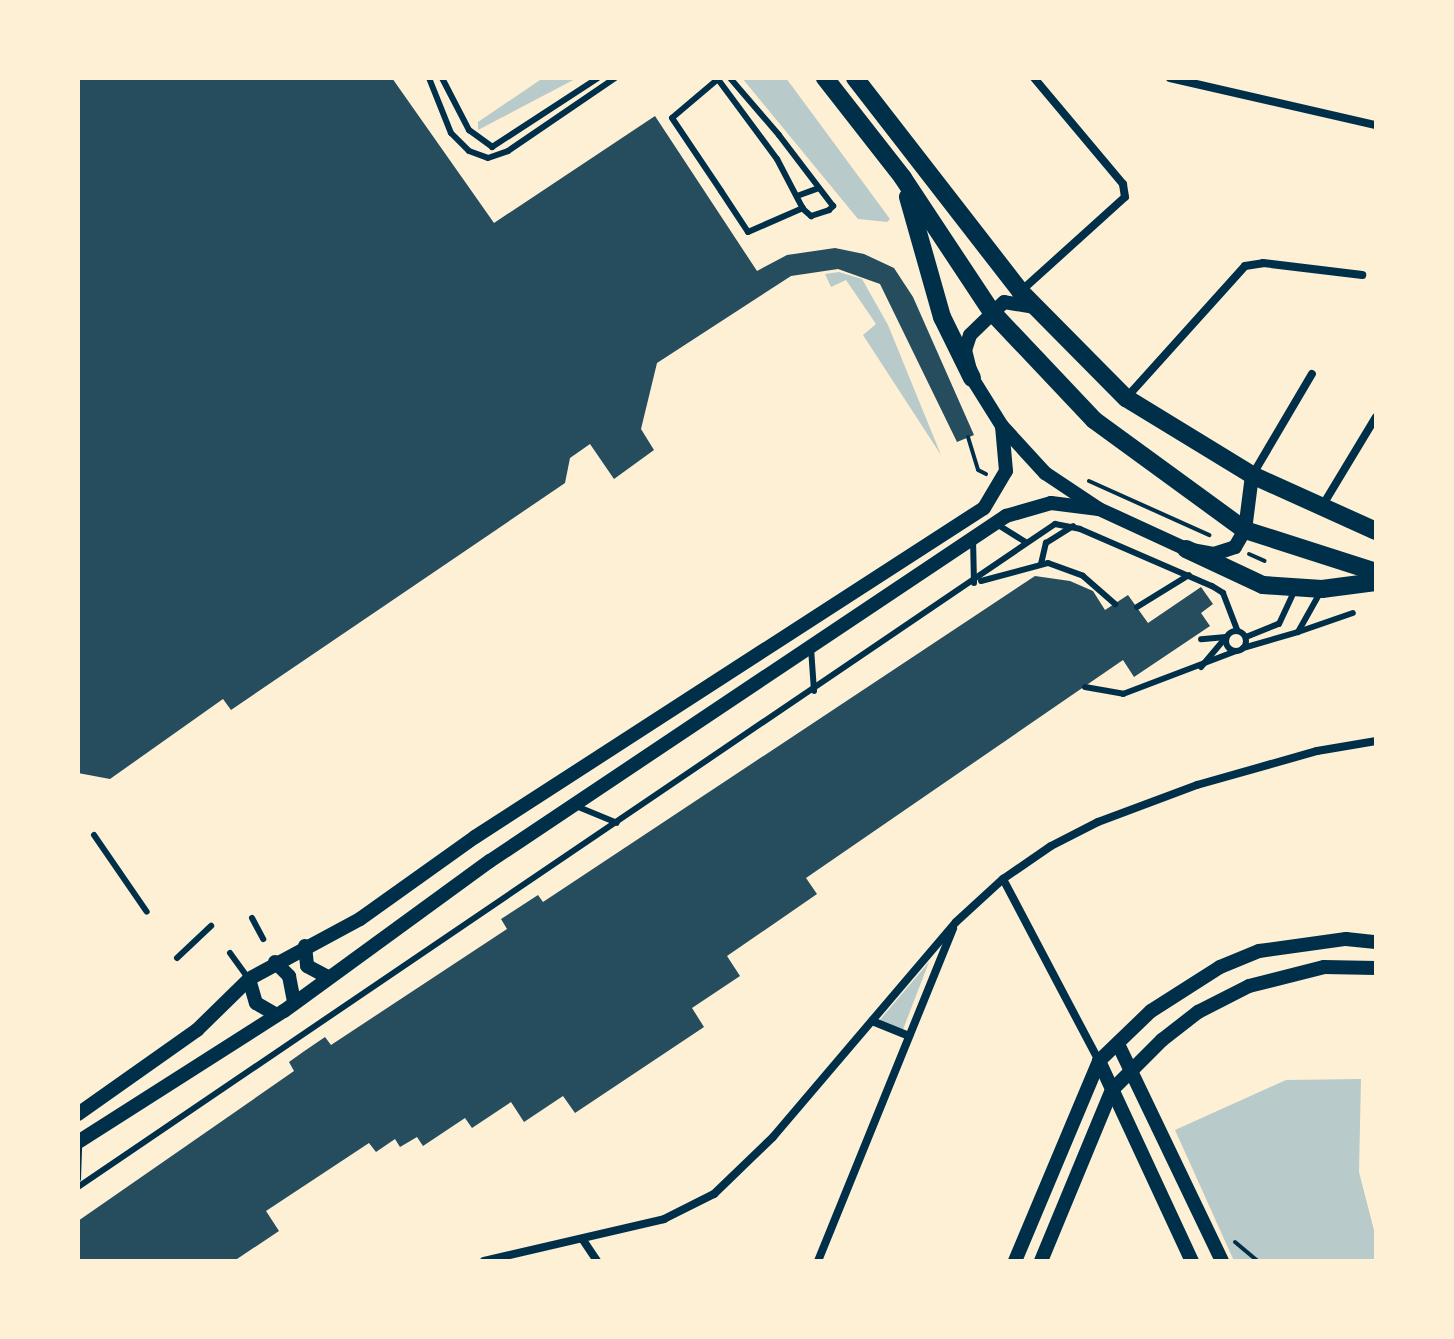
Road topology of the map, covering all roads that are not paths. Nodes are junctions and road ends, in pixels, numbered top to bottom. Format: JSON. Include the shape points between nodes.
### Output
{"nodes":[{"id":1,"x":429,"y":78,"type":"edge"},
{"id":2,"x":442,"y":78,"type":"edge"},
{"id":3,"x":598,"y":78,"type":"edge"},
{"id":4,"x":615,"y":78,"type":"edge"},
{"id":5,"x":730,"y":78,"type":"edge"},
{"id":6,"x":825,"y":78,"type":"edge"},
{"id":7,"x":855,"y":78,"type":"edge"},
{"id":8,"x":1034,"y":78,"type":"edge"},
{"id":9,"x":1170,"y":78,"type":"edge"},
{"id":10,"x":717,"y":79,"type":"edge"},
{"id":11,"x":1376,"y":125,"type":"edge"},
{"id":12,"x":502,"y":143,"type":"junction"},
{"id":13,"x":500,"y":155,"type":"junction"},
{"id":14,"x":903,"y":178,"type":"junction"},
{"id":15,"x":819,"y":188,"type":"junction"},
{"id":16,"x":797,"y":196,"type":"junction"},
{"id":17,"x":803,"y":208,"type":"junction"},
{"id":18,"x":1362,"y":275,"type":"dead end"},
{"id":19,"x":1020,"y":291,"type":"junction"},
{"id":20,"x":1036,"y":307,"type":"junction"},
{"id":21,"x":991,"y":311,"type":"junction"},
{"id":22,"x":1312,"y":374,"type":"dead end"},
{"id":23,"x":972,"y":378,"type":"junction"},
{"id":24,"x":1126,"y":398,"type":"junction"},
{"id":25,"x":1376,"y":417,"type":"edge"},
{"id":26,"x":1002,"y":426,"type":"junction"},
{"id":27,"x":1252,"y":475,"type":"junction"},
{"id":28,"x":1099,"y":509,"type":"junction"},
{"id":29,"x":1321,"y":509,"type":"junction"},
{"id":30,"x":995,"y":523,"type":"junction"},
{"id":31,"x":1073,"y":526,"type":"junction"},
{"id":32,"x":1245,"y":530,"type":"junction"},
{"id":33,"x":1376,"y":531,"type":"edge"},
{"id":34,"x":973,"y":537,"type":"junction"},
{"id":35,"x":1026,"y":542,"type":"junction"},
{"id":36,"x":1186,"y":549,"type":"junction"},
{"id":37,"x":1041,"y":564,"type":"junction"},
{"id":38,"x":1376,"y":572,"type":"edge"},
{"id":39,"x":1189,"y":575,"type":"junction"},
{"id":40,"x":1376,"y":582,"type":"edge"},
{"id":41,"x":974,"y":583,"type":"junction"},
{"id":42,"x":1296,"y":589,"type":"junction"},
{"id":43,"x":1322,"y":589,"type":"junction"},
{"id":44,"x":1115,"y":604,"type":"dead end"},
{"id":45,"x":1137,"y":607,"type":"dead end"},
{"id":46,"x":1353,"y":613,"type":"dead end"},
{"id":47,"x":1237,"y":630,"type":"junction"},
{"id":48,"x":1298,"y":632,"type":"junction"},
{"id":49,"x":1226,"y":637,"type":"junction"},
{"id":50,"x":1246,"y":637,"type":"junction"},
{"id":51,"x":1201,"y":639,"type":"dead end"},
{"id":52,"x":811,"y":648,"type":"junction"},
{"id":53,"x":1243,"y":648,"type":"junction"},
{"id":54,"x":1236,"y":651,"type":"junction"},
{"id":55,"x":1201,"y":667,"type":"junction"},
{"id":56,"x":1085,"y":687,"type":"dead end"},
{"id":57,"x":814,"y":691,"type":"junction"},
{"id":58,"x":1376,"y":741,"type":"edge"},
{"id":59,"x":576,"y":806,"type":"junction"},
{"id":60,"x":618,"y":824,"type":"junction"},
{"id":61,"x":94,"y":835,"type":"dead end"},
{"id":62,"x":1003,"y":879,"type":"junction"},
{"id":63,"x":147,"y":912,"type":"dead end"},
{"id":64,"x":252,"y":918,"type":"dead end"},
{"id":65,"x":956,"y":922,"type":"junction"},
{"id":66,"x":211,"y":926,"type":"dead end"},
{"id":67,"x":263,"y":939,"type":"dead end"},
{"id":68,"x":1376,"y":942,"type":"edge"},
{"id":69,"x":305,"y":946,"type":"junction"},
{"id":70,"x":230,"y":953,"type":"dead end"},
{"id":71,"x":177,"y":958,"type":"dead end"},
{"id":72,"x":275,"y":962,"type":"junction"},
{"id":73,"x":1376,"y":968,"type":"edge"},
{"id":74,"x":328,"y":977,"type":"junction"},
{"id":75,"x":249,"y":979,"type":"junction"},
{"id":76,"x":294,"y":1002,"type":"junction"},
{"id":77,"x":277,"y":1015,"type":"junction"},
{"id":78,"x":872,"y":1021,"type":"junction"},
{"id":79,"x":909,"y":1036,"type":"junction"},
{"id":80,"x":1118,"y":1044,"type":"junction"},
{"id":81,"x":1099,"y":1061,"type":"junction"},
{"id":82,"x":1130,"y":1071,"type":"junction"},
{"id":83,"x":1112,"y":1090,"type":"junction"},
{"id":84,"x":78,"y":1114,"type":"edge"},
{"id":85,"x":79,"y":1141,"type":"edge"},
{"id":86,"x":78,"y":1179,"type":"edge"},
{"id":87,"x":78,"y":1187,"type":"edge"},
{"id":88,"x":583,"y":1240,"type":"junction"},
{"id":89,"x":484,"y":1261,"type":"edge"},
{"id":90,"x":597,"y":1261,"type":"edge"},
{"id":91,"x":818,"y":1261,"type":"edge"},
{"id":92,"x":1015,"y":1261,"type":"edge"},
{"id":93,"x":1041,"y":1261,"type":"edge"},
{"id":94,"x":1192,"y":1261,"type":"edge"},
{"id":95,"x":1222,"y":1261,"type":"edge"}],
"edges":[{"from":1,"to":13,"type":"lane","via":[[433,98],[457,142],[480,156]]},
{"from":2,"to":12,"type":"lane","via":[[469,130],[488,147]]},
{"from":3,"to":12,"type":"lane"},
{"from":4,"to":13,"type":"lane"},
{"from":5,"to":15,"type":"lane"},
{"from":6,"to":14,"type":"main road"},
{"from":7,"to":19,"type":"main road"},
{"from":8,"to":19,"type":"street","via":[[1123,184],[1125,197]]},
{"from":9,"to":11,"type":"street"},
{"from":10,"to":16,"type":"lane","via":[[777,159]]},
{"from":10,"to":17,"type":"lane","via":[[672,118],[748,232]]},
{"from":12,"to":13,"type":"lane"},
{"from":14,"to":21,"type":"main road"},
{"from":14,"to":23,"type":"main road","via":[[942,317]]},
{"from":15,"to":16,"type":"lane"},
{"from":15,"to":17,"type":"lane","via":[[833,206],[811,216]]},
{"from":16,"to":17,"type":"lane"},
{"from":18,"to":24,"type":"street","via":[[1263,263],[1245,266]]},
{"from":19,"to":20,"type":"main road"},
{"from":20,"to":21,"type":"street","via":[[1009,301]]},
{"from":20,"to":24,"type":"main road"},
{"from":21,"to":23,"type":"street","via":[[966,345]]},
{"from":21,"to":32,"type":"main road","via":[[1094,420]]},
{"from":22,"to":27,"type":"street"},
{"from":23,"to":26,"type":"street"},
{"from":24,"to":27,"type":"main road"},
{"from":25,"to":29,"type":"street"},
{"from":26,"to":28,"type":"street","via":[[1045,473]]},
{"from":26,"to":69,"type":"street","via":[[1002,481],[984,508],[475,837],[360,919]]},
{"from":27,"to":29,"type":"main road"},
{"from":27,"to":32,"type":"street"},
{"from":28,"to":30,"type":"street","via":[[1051,503],[1020,509]]},
{"from":28,"to":36,"type":"street"},
{"from":29,"to":33,"type":"main road"},
{"from":30,"to":34,"type":"street"},
{"from":30,"to":35,"type":"lane"},
{"from":31,"to":35,"type":"lane","via":[[1055,524]]},
{"from":31,"to":37,"type":"lane","via":[[1046,543]]},
{"from":31,"to":39,"type":"lane"},
{"from":32,"to":36,"type":"street","via":[[1235,547],[1214,554]]},
{"from":32,"to":38,"type":"main road"},
{"from":34,"to":41,"type":"lane"},
{"from":34,"to":52,"type":"street"},
{"from":35,"to":41,"type":"lane"},
{"from":36,"to":42,"type":"main road","via":[[1248,580]]},
{"from":37,"to":41,"type":"lane"},
{"from":37,"to":44,"type":"lane","via":[[1070,568]]},
{"from":39,"to":45,"type":"lane"},
{"from":39,"to":47,"type":"lane","via":[[1223,593]]},
{"from":40,"to":43,"type":"main road"},
{"from":41,"to":57,"type":"lane"},
{"from":42,"to":43,"type":"main road"},
{"from":42,"to":50,"type":"lane","via":[[1279,624]]},
{"from":43,"to":48,"type":"lane"},
{"from":46,"to":48,"type":"lane"},
{"from":47,"to":49,"type":"lane"},
{"from":47,"to":50,"type":"lane"},
{"from":48,"to":53,"type":"lane"},
{"from":49,"to":51,"type":"lane"},
{"from":49,"to":54,"type":"lane"},
{"from":49,"to":55,"type":"lane"},
{"from":50,"to":53,"type":"lane"},
{"from":52,"to":57,"type":"lane"},
{"from":52,"to":59,"type":"street"},
{"from":53,"to":54,"type":"lane"},
{"from":54,"to":55,"type":"lane"},
{"from":55,"to":56,"type":"lane","via":[[1123,694]]},
{"from":57,"to":60,"type":"lane"},
{"from":58,"to":62,"type":"street","via":[[1317,751],[1146,803],[1051,846]]},
{"from":59,"to":60,"type":"lane"},
{"from":59,"to":74,"type":"street"},
{"from":60,"to":87,"type":"lane"},
{"from":61,"to":63,"type":"lane"},
{"from":62,"to":65,"type":"street"},
{"from":62,"to":81,"type":"street"},
{"from":64,"to":67,"type":"lane"},
{"from":65,"to":78,"type":"street"},
{"from":65,"to":79,"type":"street"},
{"from":66,"to":71,"type":"lane"},
{"from":68,"to":80,"type":"street","via":[[1337,940],[1259,951],[1183,989]]},
{"from":69,"to":72,"type":"street"},
{"from":69,"to":74,"type":"street","via":[[307,966]]},
{"from":70,"to":75,"type":"lane"},
{"from":72,"to":75,"type":"street"},
{"from":72,"to":76,"type":"street","via":[[289,976]]},
{"from":73,"to":82,"type":"street","via":[[1324,967],[1240,989],[1198,1012]]},
{"from":74,"to":76,"type":"street"},
{"from":75,"to":77,"type":"street","via":[[256,1003]]},
{"from":75,"to":84,"type":"street","via":[[197,1030]]},
{"from":76,"to":77,"type":"street"},
{"from":77,"to":85,"type":"street"},
{"from":78,"to":79,"type":"street"},
{"from":78,"to":88,"type":"street","via":[[773,1137],[714,1194],[664,1219]]},
{"from":79,"to":91,"type":"street"},
{"from":80,"to":81,"type":"street"},
{"from":80,"to":82,"type":"street"},
{"from":81,"to":83,"type":"street"},
{"from":81,"to":92,"type":"street"},
{"from":82,"to":83,"type":"street"},
{"from":82,"to":95,"type":"street"},
{"from":83,"to":93,"type":"street"},
{"from":83,"to":94,"type":"street"},
{"from":85,"to":86,"type":"lane"},
{"from":88,"to":89,"type":"street"},
{"from":88,"to":90,"type":"street"}]}
